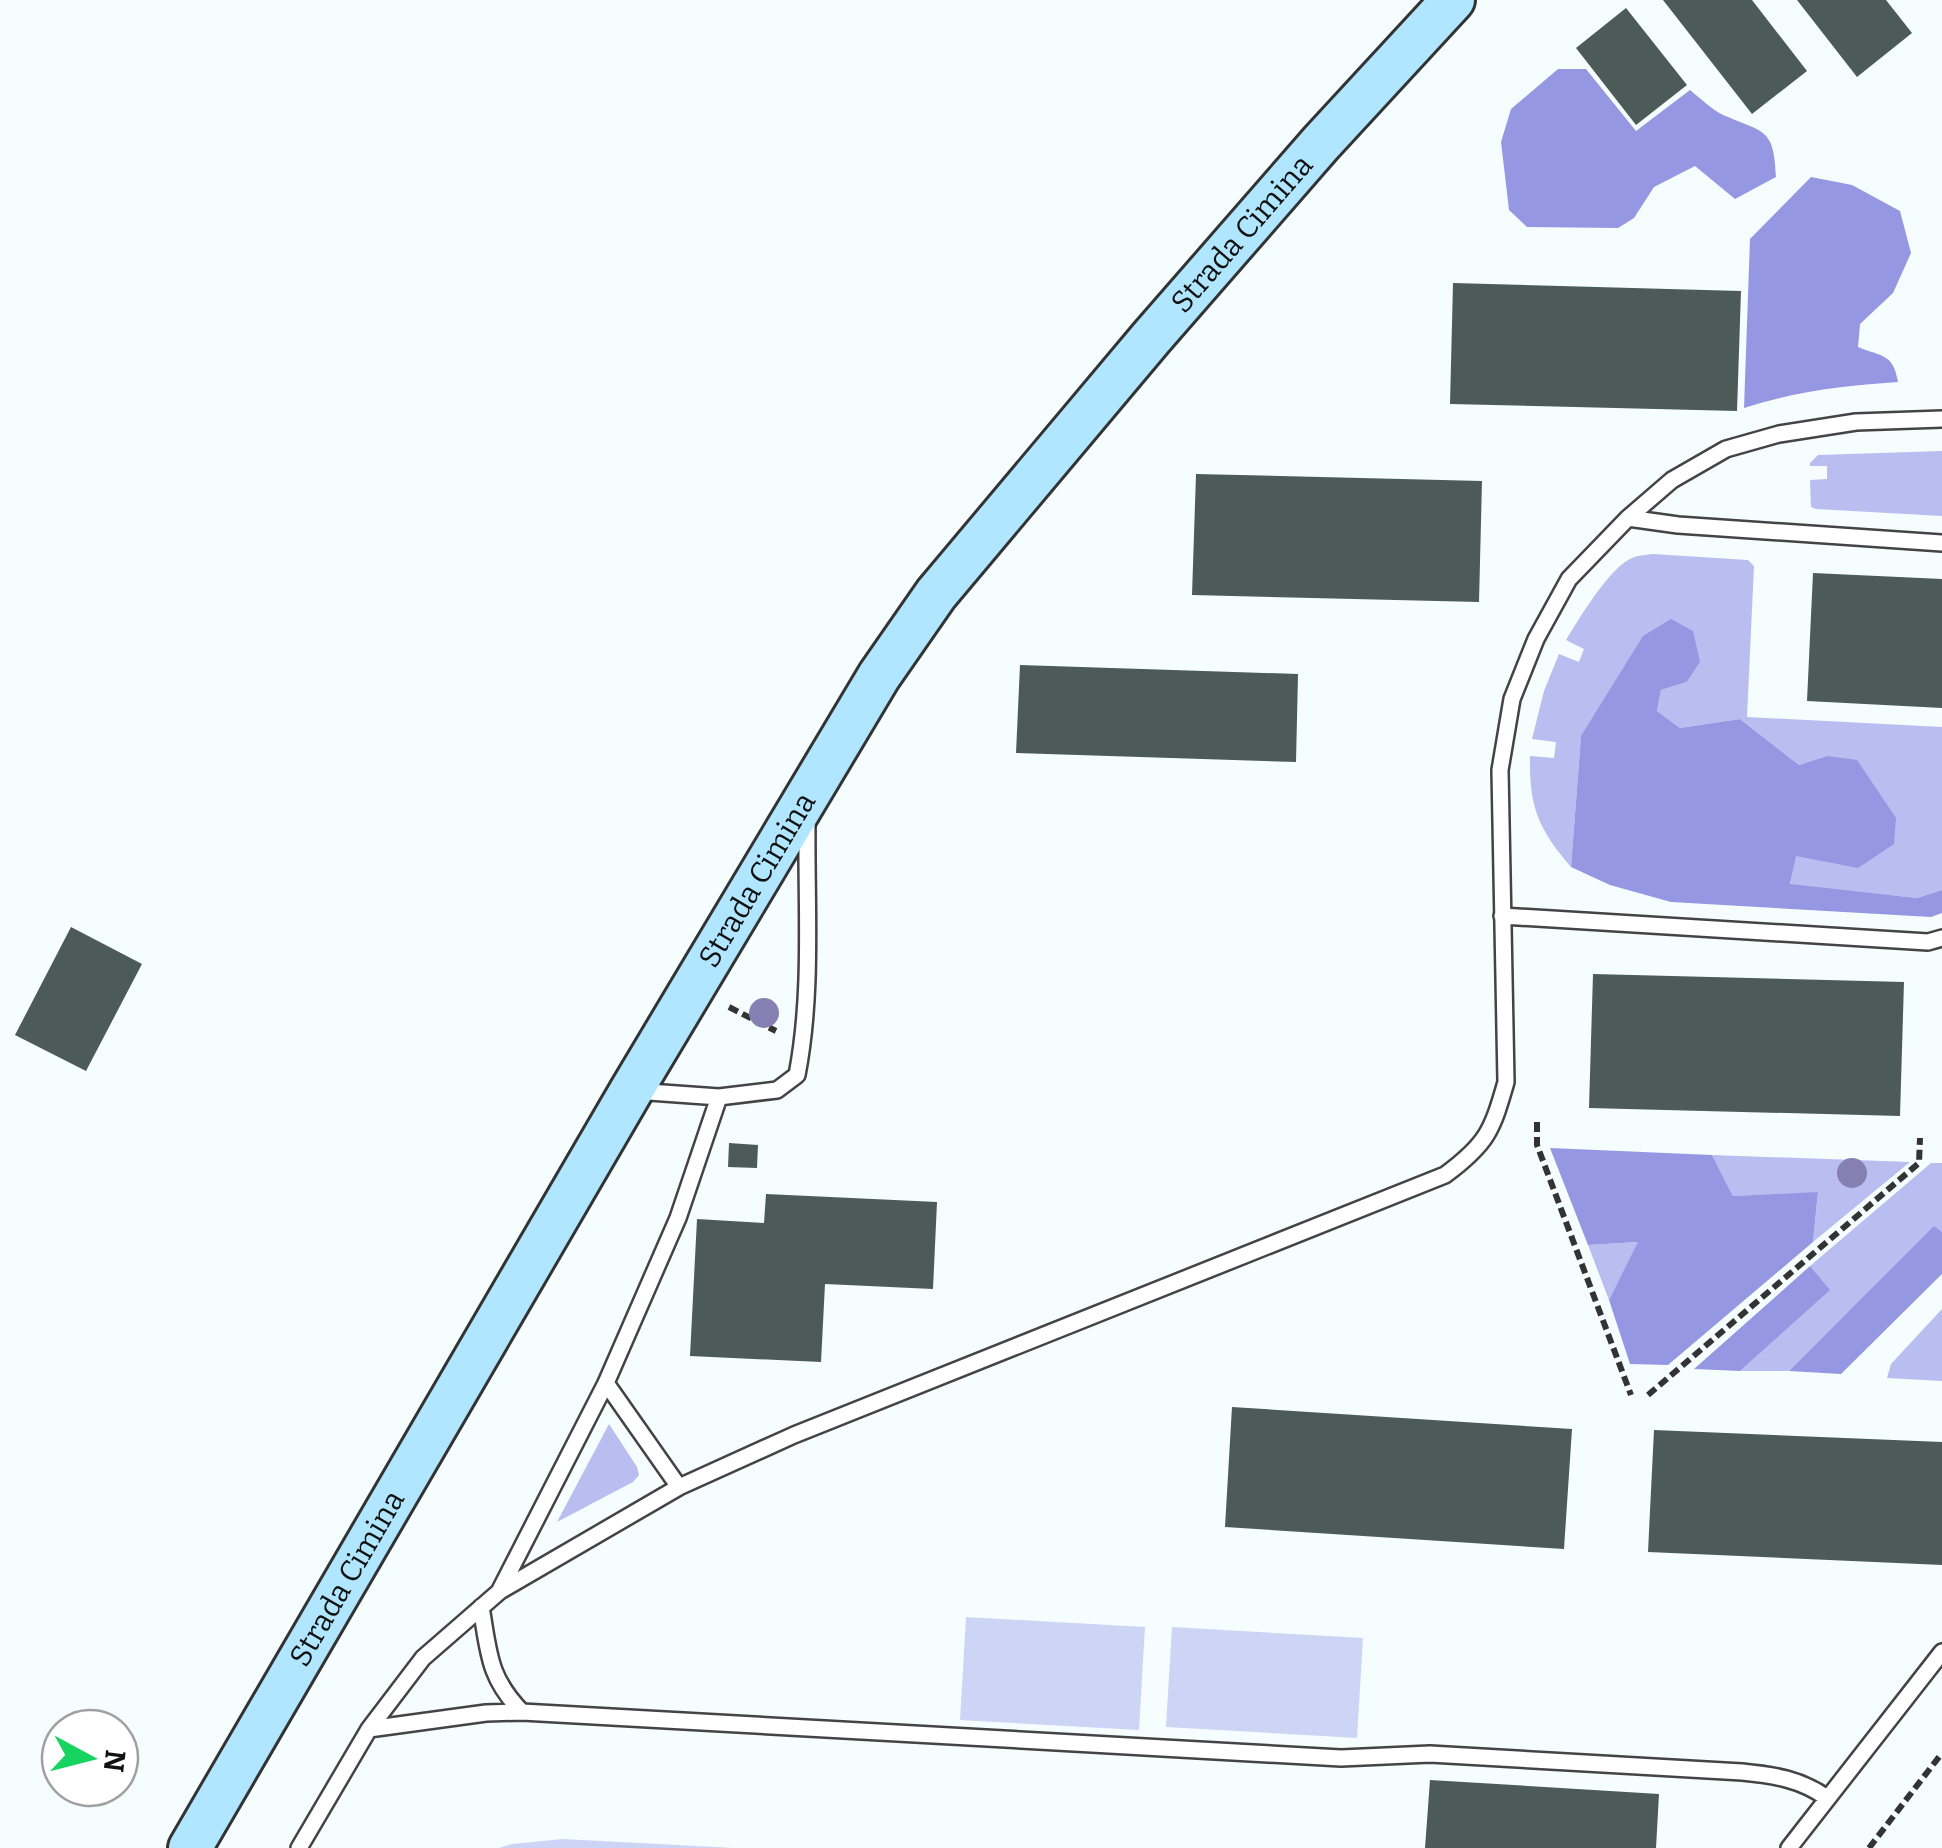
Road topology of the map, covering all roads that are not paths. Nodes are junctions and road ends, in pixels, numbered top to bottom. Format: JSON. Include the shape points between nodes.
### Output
{"nodes":[{"id":1,"x":1452,"y":0,"type":"edge"},
{"id":2,"x":1942,"y":419,"type":"edge"},
{"id":3,"x":1628,"y":518,"type":"junction"},
{"id":4,"x":1942,"y":543,"type":"edge"},
{"id":5,"x":807,"y":798,"type":"junction"},
{"id":6,"x":1502,"y":916,"type":"junction"},
{"id":7,"x":1942,"y":938,"type":"edge"},
{"id":8,"x":631,"y":1091,"type":"junction"},
{"id":9,"x":719,"y":1096,"type":"junction"},
{"id":10,"x":606,"y":1383,"type":"junction"},
{"id":11,"x":680,"y":1487,"type":"junction"},
{"id":12,"x":500,"y":1591,"type":"junction"},
{"id":13,"x":481,"y":1608,"type":"junction"},
{"id":14,"x":1942,"y":1652,"type":"edge"},
{"id":15,"x":522,"y":1712,"type":"junction"},
{"id":16,"x":369,"y":1729,"type":"junction"},
{"id":17,"x":1828,"y":1798,"type":"junction"},
{"id":18,"x":190,"y":1848,"type":"edge"},
{"id":19,"x":299,"y":1848,"type":"edge"},
{"id":20,"x":1789,"y":1848,"type":"edge"}],
"edges":[{"from":1,"to":5,"type":"main road","name":"Strada Cimina","via":[[1190,293],[936,594]]},
{"from":2,"to":3,"type":"lane","via":[[1856,422],[1726,449],[1672,480]]},
{"from":3,"to":4,"type":"lane"},
{"from":3,"to":6,"type":"lane","via":[[1568,579],[1512,699],[1500,770]]},
{"from":5,"to":8,"type":"main road","name":"Strada Cimina"},
{"from":5,"to":9,"type":"lane","via":[[797,1075],[777,1090]]},
{"from":6,"to":7,"type":"lane"},
{"from":6,"to":11,"type":"lane","via":[[1506,1082],[1496,1120],[1476,1152],[1445,1175],[794,1435]]},
{"from":8,"to":9,"type":"lane"},
{"from":8,"to":18,"type":"main road","name":"Strada Cimina"},
{"from":9,"to":10,"type":"lane","via":[[678,1218]]},
{"from":10,"to":11,"type":"lane"},
{"from":10,"to":12,"type":"lane"},
{"from":11,"to":12,"type":"lane"},
{"from":12,"to":13,"type":"lane"},
{"from":13,"to":15,"type":"lane","via":[[493,1674]]},
{"from":13,"to":16,"type":"lane","via":[[423,1658]]},
{"from":14,"to":17,"type":"lane"},
{"from":15,"to":16,"type":"lane"},
{"from":15,"to":17,"type":"lane","via":[[1341,1758],[1430,1754],[1742,1772],[1779,1776]]},
{"from":16,"to":19,"type":"lane"},
{"from":17,"to":20,"type":"lane"}]}
